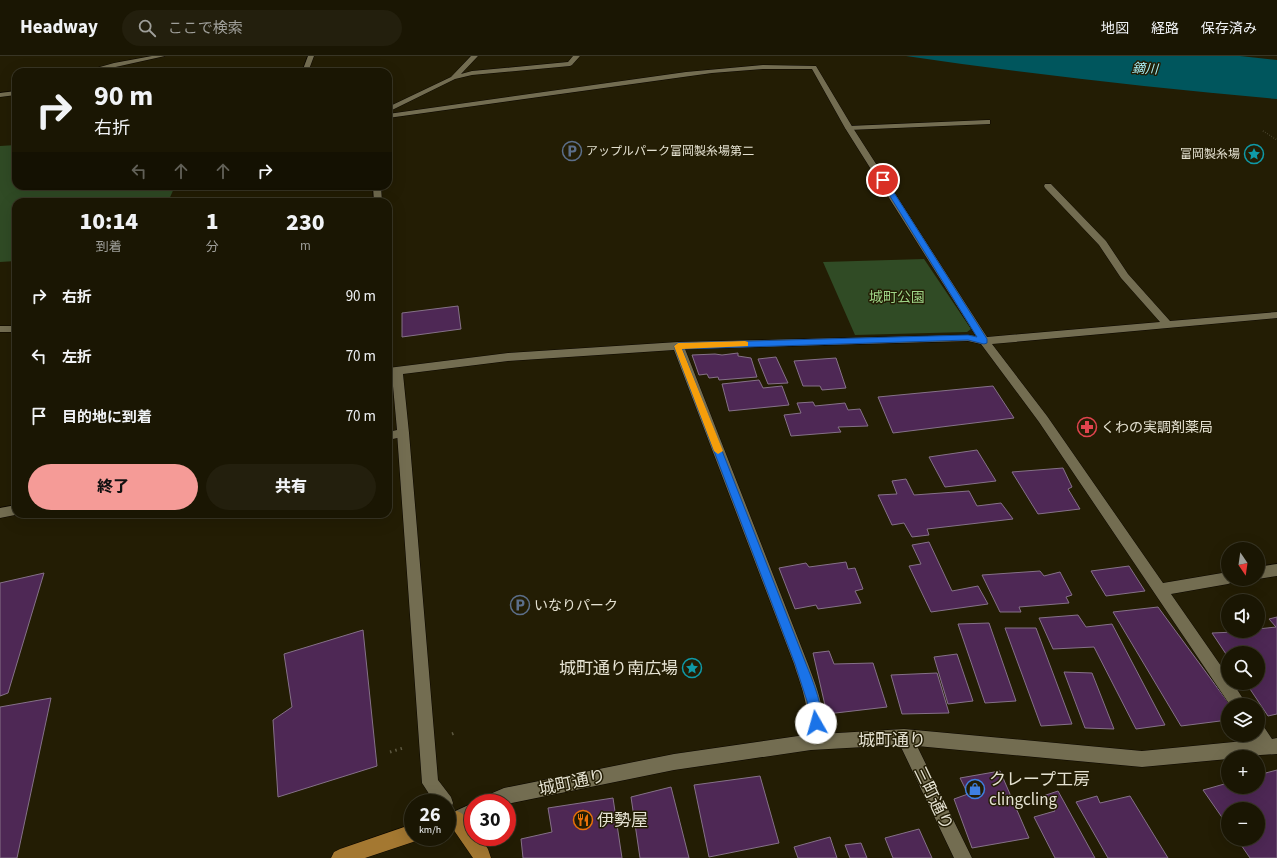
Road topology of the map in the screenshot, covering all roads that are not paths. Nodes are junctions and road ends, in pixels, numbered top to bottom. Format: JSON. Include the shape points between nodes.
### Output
{"nodes":[{"id":1,"x":162,"y":56,"type":"edge"},
{"id":2,"x":311,"y":56,"type":"edge"},
{"id":3,"x":475,"y":56,"type":"edge"},
{"id":4,"x":577,"y":56,"type":"edge"},
{"id":5,"x":106,"y":68,"type":"edge"},
{"id":6,"x":306,"y":68,"type":"edge"},
{"id":7,"x":452,"y":78,"type":"junction"},
{"id":8,"x":12,"y":93,"type":"edge"},
{"id":9,"x":0,"y":95,"type":"edge"},
{"id":10,"x":392,"y":108,"type":"edge"},
{"id":11,"x":392,"y":115,"type":"edge"},
{"id":12,"x":987,"y":122,"type":"dead end"},
{"id":13,"x":849,"y":128,"type":"junction"},
{"id":14,"x":1048,"y":186,"type":"dead end"},
{"id":15,"x":1277,"y":315,"type":"edge"},
{"id":16,"x":1168,"y":325,"type":"junction"},
{"id":17,"x":0,"y":329,"type":"edge"},
{"id":18,"x":12,"y":329,"type":"edge"},
{"id":19,"x":984,"y":341,"type":"junction"},
{"id":20,"x":678,"y":346,"type":"junction"},
{"id":21,"x":392,"y":372,"type":"edge"},
{"id":22,"x":403,"y":433,"type":"junction"},
{"id":23,"x":392,"y":435,"type":"edge"},
{"id":24,"x":12,"y":511,"type":"edge"},
{"id":25,"x":0,"y":513,"type":"edge"},
{"id":26,"x":1277,"y":570,"type":"edge"},
{"id":27,"x":1265,"y":572,"type":"edge"},
{"id":28,"x":1221,"y":579,"type":"edge"},
{"id":29,"x":1160,"y":590,"type":"junction"},
{"id":30,"x":1234,"y":698,"type":"edge"},
{"id":31,"x":904,"y":737,"type":"junction"},
{"id":32,"x":810,"y":742,"type":"junction"},
{"id":33,"x":1272,"y":747,"type":"edge"},
{"id":34,"x":437,"y":794,"type":"edge"},
{"id":35,"x":514,"y":794,"type":"edge"},
{"id":36,"x":456,"y":821,"type":"edge"},
{"id":37,"x":404,"y":836,"type":"edge"},
{"id":38,"x":340,"y":858,"type":"edge"},
{"id":39,"x":482,"y":858,"type":"edge"},
{"id":40,"x":963,"y":858,"type":"edge"}],
"edges":[{"from":1,"to":5,"type":"street"},
{"from":2,"to":6,"type":"street"},
{"from":3,"to":7,"type":"street"},
{"from":4,"to":7,"type":"street","via":[[570,64],[472,73]]},
{"from":7,"to":10,"type":"street"},
{"from":8,"to":9,"type":"street"},
{"from":11,"to":13,"type":"street","via":[[677,75],[790,66],[814,67]]},
{"from":12,"to":13,"type":"street"},
{"from":13,"to":19,"type":"street"},
{"from":14,"to":16,"type":"street","via":[[1103,243],[1124,276]]},
{"from":15,"to":16,"type":"street"},
{"from":16,"to":19,"type":"street"},
{"from":17,"to":18,"type":"street"},
{"from":19,"to":20,"type":"street","via":[[968,338]]},
{"from":19,"to":29,"type":"street","via":[[1043,418]]},
{"from":20,"to":21,"type":"street","via":[[508,357]]},
{"from":20,"to":32,"type":"street","via":[[801,664],[813,701],[816,723]]},
{"from":21,"to":22,"type":"street"},
{"from":22,"to":23,"type":"street"},
{"from":22,"to":34,"type":"street","via":[[430,783]]},
{"from":24,"to":25,"type":"street"},
{"from":26,"to":27,"type":"street"},
{"from":28,"to":29,"type":"street"},
{"from":29,"to":30,"type":"street"},
{"from":31,"to":32,"type":"street","name":"城町通り"},
{"from":31,"to":33,"type":"street","name":"城町通り","via":[[1142,759]]},
{"from":31,"to":40,"type":"street","name":"三町通り"},
{"from":32,"to":35,"type":"street","name":"城町通り","via":[[674,762]]},
{"from":36,"to":39,"type":"main road"},
{"from":37,"to":38,"type":"main road"}]}
